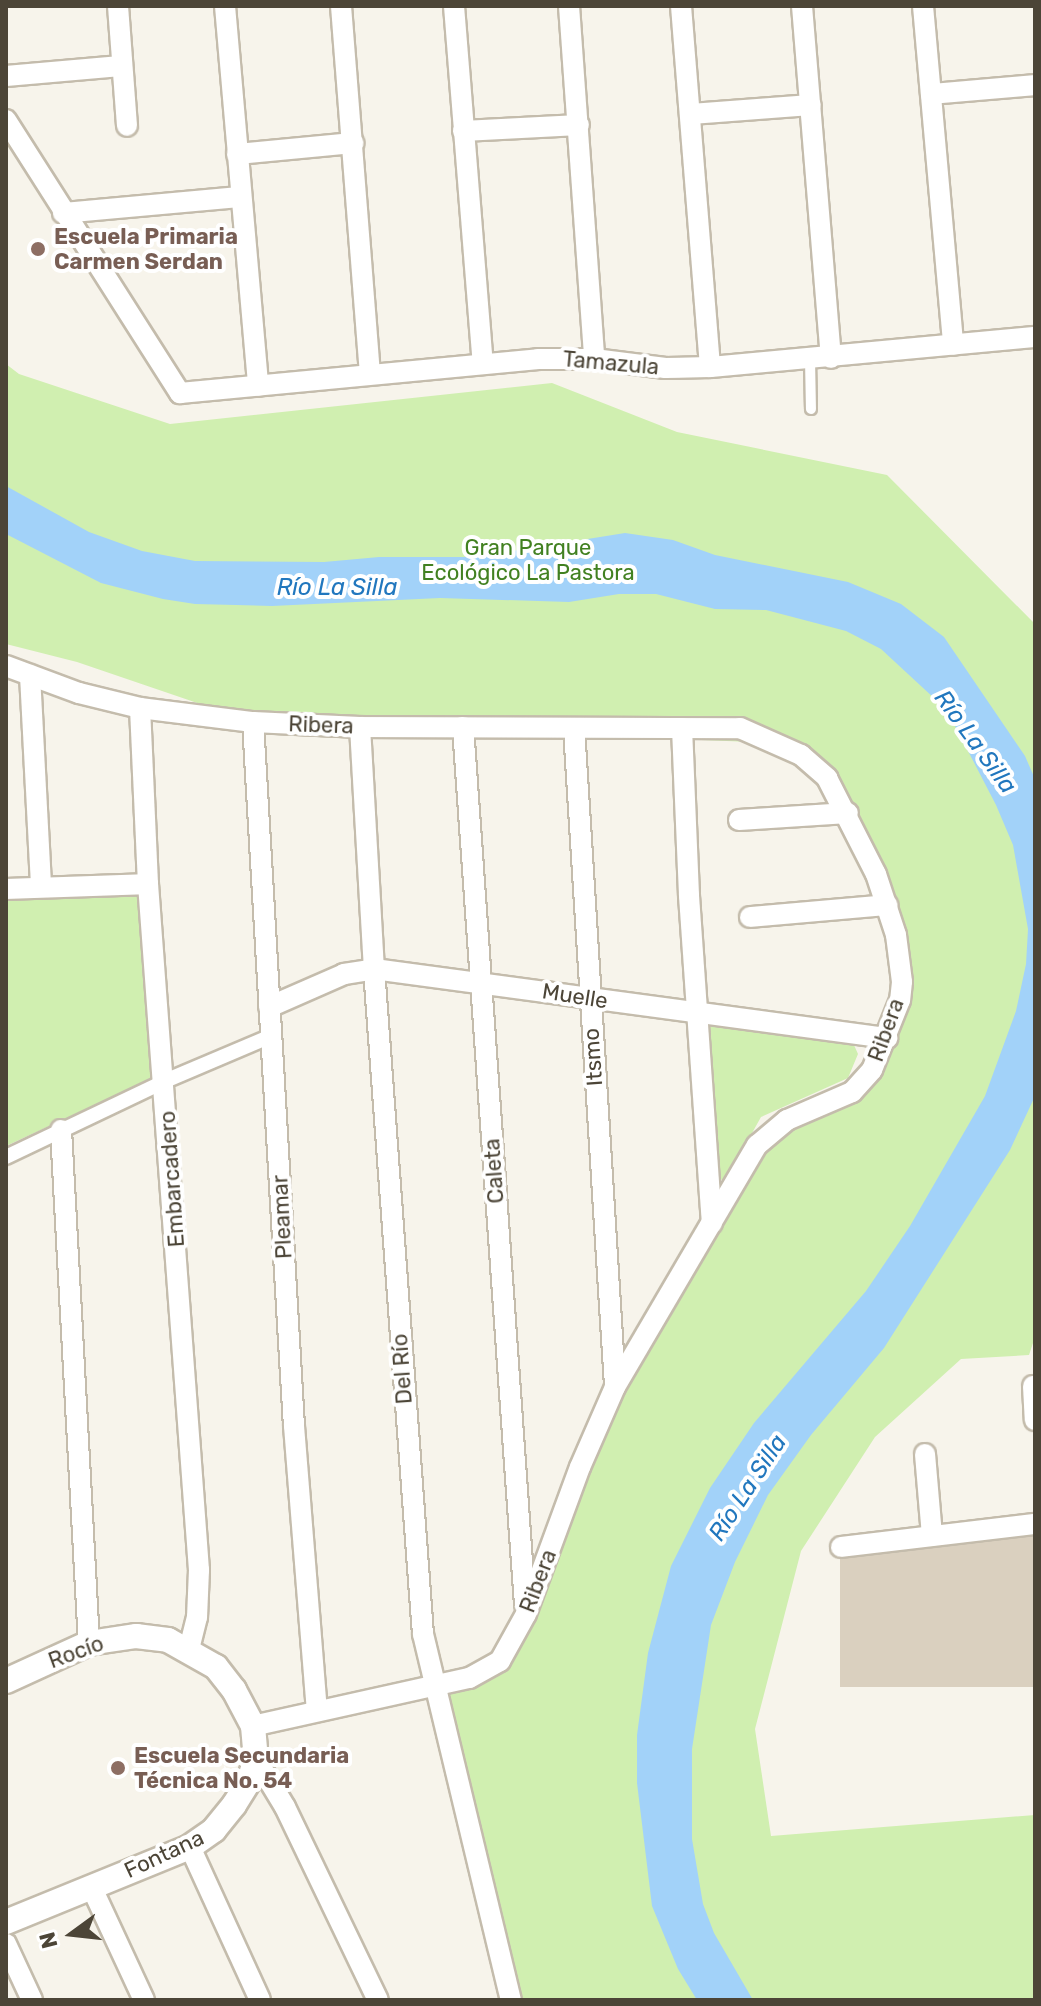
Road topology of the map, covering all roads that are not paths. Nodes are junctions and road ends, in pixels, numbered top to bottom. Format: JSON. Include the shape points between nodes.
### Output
{"nodes":[{"id":1,"x":118,"y":6,"type":"edge"},
{"id":2,"x":225,"y":6,"type":"edge"},
{"id":3,"x":341,"y":6,"type":"edge"},
{"id":4,"x":454,"y":6,"type":"edge"},
{"id":5,"x":569,"y":6,"type":"edge"},
{"id":6,"x":681,"y":6,"type":"edge"},
{"id":7,"x":802,"y":6,"type":"edge"},
{"id":8,"x":923,"y":6,"type":"edge"},
{"id":9,"x":121,"y":66,"type":"junction"},
{"id":10,"x":6,"y":76,"type":"edge"},
{"id":11,"x":1035,"y":85,"type":"edge"},
{"id":12,"x":931,"y":94,"type":"junction"},
{"id":13,"x":811,"y":105,"type":"junction"},
{"id":14,"x":691,"y":114,"type":"junction"},
{"id":15,"x":6,"y":120,"type":"edge"},
{"id":16,"x":579,"y":125,"type":"junction"},
{"id":17,"x":127,"y":126,"type":"dead end"},
{"id":18,"x":463,"y":131,"type":"junction"},
{"id":19,"x":353,"y":143,"type":"junction"},
{"id":20,"x":237,"y":154,"type":"junction"},
{"id":21,"x":240,"y":197,"type":"junction"},
{"id":22,"x":63,"y":213,"type":"junction"},
{"id":23,"x":1035,"y":337,"type":"edge"},
{"id":24,"x":953,"y":345,"type":"junction"},
{"id":25,"x":820,"y":358,"type":"junction"},
{"id":26,"x":594,"y":359,"type":"junction"},
{"id":27,"x":483,"y":363,"type":"junction"},
{"id":28,"x":710,"y":367,"type":"junction"},
{"id":29,"x":370,"y":372,"type":"junction"},
{"id":30,"x":258,"y":386,"type":"junction"},
{"id":31,"x":811,"y":409,"type":"dead end"},
{"id":32,"x":6,"y":666,"type":"edge"},
{"id":33,"x":30,"y":675,"type":"junction"},
{"id":34,"x":140,"y":708,"type":"junction"},
{"id":35,"x":253,"y":722,"type":"junction"},
{"id":36,"x":360,"y":727,"type":"junction"},
{"id":37,"x":463,"y":727,"type":"junction"},
{"id":38,"x":574,"y":728,"type":"junction"},
{"id":39,"x":682,"y":728,"type":"junction"},
{"id":40,"x":848,"y":813,"type":"junction"},
{"id":41,"x":739,"y":820,"type":"dead end"},
{"id":42,"x":148,"y":884,"type":"junction"},
{"id":43,"x":41,"y":887,"type":"junction"},
{"id":44,"x":6,"y":889,"type":"edge"},
{"id":45,"x":887,"y":905,"type":"junction"},
{"id":46,"x":750,"y":917,"type":"dead end"},
{"id":47,"x":374,"y":969,"type":"junction"},
{"id":48,"x":480,"y":981,"type":"junction"},
{"id":49,"x":589,"y":999,"type":"junction"},
{"id":50,"x":269,"y":1007,"type":"junction"},
{"id":51,"x":696,"y":1015,"type":"junction"},
{"id":52,"x":271,"y":1036,"type":"junction"},
{"id":53,"x":887,"y":1038,"type":"junction"},
{"id":54,"x":165,"y":1081,"type":"junction"},
{"id":55,"x":61,"y":1130,"type":"junction"},
{"id":56,"x":6,"y":1157,"type":"edge"},
{"id":57,"x":712,"y":1223,"type":"junction"},
{"id":58,"x":1033,"y":1386,"type":"dead end"},
{"id":59,"x":615,"y":1387,"type":"junction"},
{"id":60,"x":1035,"y":1420,"type":"edge"},
{"id":61,"x":925,"y":1454,"type":"dead end"},
{"id":62,"x":1035,"y":1524,"type":"edge"},
{"id":63,"x":932,"y":1536,"type":"junction"},
{"id":64,"x":841,"y":1547,"type":"dead end"},
{"id":65,"x":526,"y":1614,"type":"junction"},
{"id":66,"x":89,"y":1643,"type":"junction"},
{"id":67,"x":189,"y":1649,"type":"junction"},
{"id":68,"x":6,"y":1681,"type":"edge"},
{"id":69,"x":434,"y":1686,"type":"junction"},
{"id":70,"x":317,"y":1711,"type":"junction"},
{"id":71,"x":253,"y":1726,"type":"junction"},
{"id":72,"x":256,"y":1759,"type":"junction"},
{"id":73,"x":190,"y":1847,"type":"junction"},
{"id":74,"x":91,"y":1886,"type":"junction"},
{"id":75,"x":6,"y":1922,"type":"edge"},
{"id":76,"x":6,"y":1944,"type":"edge"},
{"id":77,"x":32,"y":2000,"type":"edge"},
{"id":78,"x":144,"y":2000,"type":"edge"},
{"id":79,"x":260,"y":2000,"type":"edge"},
{"id":80,"x":378,"y":2000,"type":"edge"},
{"id":81,"x":511,"y":2000,"type":"edge"}],
"edges":[{"from":1,"to":9,"type":"street"},
{"from":2,"to":20,"type":"street"},
{"from":3,"to":19,"type":"street"},
{"from":4,"to":18,"type":"street"},
{"from":5,"to":16,"type":"street"},
{"from":6,"to":14,"type":"street"},
{"from":7,"to":13,"type":"street"},
{"from":8,"to":12,"type":"street"},
{"from":9,"to":10,"type":"street"},
{"from":9,"to":17,"type":"street"},
{"from":11,"to":12,"type":"street"},
{"from":12,"to":24,"type":"street"},
{"from":13,"to":14,"type":"street"},
{"from":13,"to":25,"type":"street"},
{"from":14,"to":28,"type":"street"},
{"from":15,"to":22,"type":"street"},
{"from":16,"to":18,"type":"street"},
{"from":16,"to":26,"type":"street"},
{"from":18,"to":27,"type":"street"},
{"from":19,"to":20,"type":"street"},
{"from":19,"to":29,"type":"street"},
{"from":20,"to":21,"type":"street"},
{"from":21,"to":22,"type":"street"},
{"from":21,"to":30,"type":"street"},
{"from":22,"to":30,"type":"street","name":"Tamazula","via":[[173,387],[186,394]]},
{"from":23,"to":24,"type":"street","name":"Tamazula"},
{"from":24,"to":25,"type":"street","name":"Tamazula"},
{"from":25,"to":28,"type":"street","name":"Tamazula"},
{"from":25,"to":31,"type":"lane"},
{"from":26,"to":27,"type":"street","name":"Tamazula"},
{"from":26,"to":28,"type":"street","name":"Tamazula","via":[[665,368]]},
{"from":27,"to":29,"type":"street","name":"Tamazula"},
{"from":29,"to":30,"type":"street","name":"Tamazula"},
{"from":32,"to":33,"type":"street","name":"Ribera"},
{"from":33,"to":34,"type":"street","name":"Ribera"},
{"from":33,"to":43,"type":"street"},
{"from":34,"to":35,"type":"street","name":"Ribera"},
{"from":34,"to":42,"type":"street","name":"Embarcadero"},
{"from":35,"to":36,"type":"street","name":"Ribera"},
{"from":35,"to":50,"type":"street","name":"Pleamar"},
{"from":36,"to":37,"type":"street","name":"Ribera"},
{"from":36,"to":47,"type":"street","name":"Del Río"},
{"from":37,"to":38,"type":"street","name":"Ribera"},
{"from":37,"to":48,"type":"street","name":"Caleta"},
{"from":38,"to":39,"type":"street","name":"Ribera"},
{"from":38,"to":49,"type":"street","name":"Itsmo"},
{"from":39,"to":40,"type":"street","name":"Ribera","via":[[740,728],[779,743],[816,765]]},
{"from":39,"to":51,"type":"street"},
{"from":40,"to":41,"type":"street"},
{"from":40,"to":45,"type":"street","name":"Ribera"},
{"from":42,"to":43,"type":"street"},
{"from":42,"to":54,"type":"street","name":"Embarcadero"},
{"from":43,"to":44,"type":"street"},
{"from":45,"to":46,"type":"street"},
{"from":45,"to":53,"type":"street","name":"Ribera","via":[[902,982]]},
{"from":47,"to":48,"type":"street","name":"Muelle"},
{"from":47,"to":50,"type":"street","name":"Muelle","via":[[344,974]]},
{"from":47,"to":69,"type":"street","name":"Del Río","via":[[415,1565]]},
{"from":48,"to":49,"type":"street","name":"Muelle"},
{"from":48,"to":65,"type":"street","name":"Caleta"},
{"from":49,"to":51,"type":"street","name":"Muelle"},
{"from":49,"to":59,"type":"street","name":"Itsmo"},
{"from":50,"to":52,"type":"street","name":"Pleamar"},
{"from":51,"to":53,"type":"street","name":"Muelle"},
{"from":51,"to":57,"type":"street"},
{"from":52,"to":54,"type":"street"},
{"from":52,"to":70,"type":"street","name":"Pleamar"},
{"from":53,"to":57,"type":"street","name":"Ribera","via":[[872,1070],[852,1092],[765,1135]]},
{"from":54,"to":55,"type":"street"},
{"from":54,"to":67,"type":"street","name":"Embarcadero","via":[[199,1570]]},
{"from":55,"to":56,"type":"street"},
{"from":55,"to":66,"type":"street"},
{"from":57,"to":59,"type":"street","name":"Ribera"},
{"from":58,"to":60,"type":"street"},
{"from":59,"to":65,"type":"street","name":"Ribera"},
{"from":61,"to":63,"type":"street"},
{"from":62,"to":63,"type":"street"},
{"from":63,"to":64,"type":"street"},
{"from":65,"to":69,"type":"street","name":"Ribera","via":[[500,1661],[485,1672]]},
{"from":66,"to":67,"type":"street","name":"Rocío","via":[[136,1636]]},
{"from":66,"to":68,"type":"street","name":"Rocío"},
{"from":67,"to":71,"type":"street","name":"Rocío","via":[[216,1667]]},
{"from":69,"to":70,"type":"street","name":"Ribera"},
{"from":69,"to":81,"type":"street","name":"Del Río"},
{"from":70,"to":71,"type":"street","name":"Ribera"},
{"from":71,"to":72,"type":"street"},
{"from":72,"to":73,"type":"street","name":"Fontana","via":[[234,1805],[214,1830]]},
{"from":72,"to":80,"type":"street","via":[[285,1807]]},
{"from":73,"to":74,"type":"street","name":"Fontana"},
{"from":73,"to":79,"type":"street"},
{"from":74,"to":75,"type":"street","name":"Fontana"},
{"from":74,"to":78,"type":"street"},
{"from":76,"to":77,"type":"street"}]}
